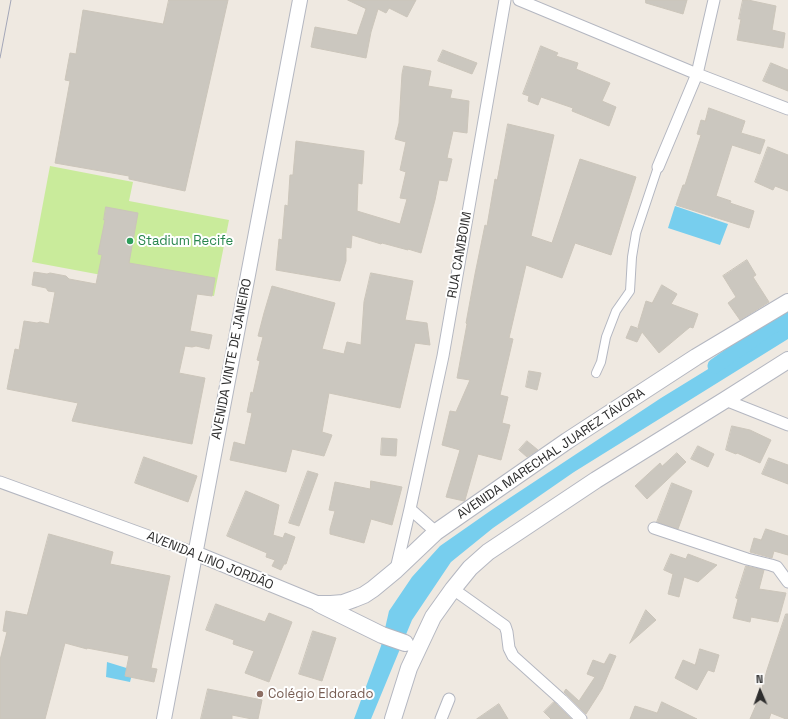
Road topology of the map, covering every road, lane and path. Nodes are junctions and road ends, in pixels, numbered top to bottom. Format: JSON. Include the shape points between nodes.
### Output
{"nodes":[{"id":1,"x":300,"y":0,"type":"edge"},
{"id":2,"x":505,"y":0,"type":"edge"},
{"id":3,"x":519,"y":0,"type":"edge"},
{"id":4,"x":714,"y":0,"type":"edge"},
{"id":5,"x":697,"y":74,"type":"junction"},
{"id":6,"x":788,"y":109,"type":"edge"},
{"id":7,"x":658,"y":167,"type":"joint"},
{"id":8,"x":788,"y":302,"type":"edge"},
{"id":9,"x":788,"y":360,"type":"edge"},
{"id":10,"x":596,"y":373,"type":"dead end"},
{"id":11,"x":725,"y":400,"type":"junction"},
{"id":12,"x":788,"y":425,"type":"edge"},
{"id":13,"x":0,"y":482,"type":"edge"},
{"id":14,"x":410,"y":509,"type":"junction"},
{"id":15,"x":654,"y":528,"type":"dead end"},
{"id":16,"x":436,"y":532,"type":"junction"},
{"id":17,"x":195,"y":553,"type":"junction"},
{"id":18,"x":396,"y":570,"type":"junction"},
{"id":19,"x":788,"y":582,"type":"edge"},
{"id":20,"x":453,"y":589,"type":"junction"},
{"id":21,"x":319,"y":604,"type":"junction"},
{"id":22,"x":411,"y":645,"type":"junction"},
{"id":23,"x":449,"y":699,"type":"dead end"},
{"id":24,"x":164,"y":719,"type":"edge"},
{"id":25,"x":393,"y":719,"type":"edge"},
{"id":26,"x":441,"y":719,"type":"edge"},
{"id":27,"x":581,"y":719,"type":"edge"}],
"edges":[{"from":1,"to":17,"type":"street","name":"AVENIDA VINTE DE JANEIRO"},
{"from":2,"to":14,"type":"street","name":"RUA CAMBOIM","via":[[443,356]]},
{"from":3,"to":5,"type":"street"},
{"from":4,"to":5,"type":"street"},
{"from":5,"to":6,"type":"street"},
{"from":5,"to":7,"type":"street"},
{"from":7,"to":10,"type":"street","via":[[636,233],[630,291],[616,311]]},
{"from":8,"to":16,"type":"main road","name":"AVENIDA MARECHAL JUAREZ TÁVORA","via":[[567,442]]},
{"from":9,"to":11,"type":"main road"},
{"from":11,"to":12,"type":"street"},
{"from":11,"to":20,"type":"main road","via":[[596,480],[488,552],[470,568]]},
{"from":13,"to":17,"type":"street","name":"AVENIDA LINO JORDÃO"},
{"from":14,"to":16,"type":"street"},
{"from":14,"to":18,"type":"street","name":"RUA CAMBOIM"},
{"from":15,"to":19,"type":"street","via":[[777,567]]},
{"from":16,"to":18,"type":"main road","name":"AVENIDA MARECHAL JUAREZ TÁVORA"},
{"from":17,"to":21,"type":"street","name":"AVENIDA LINO JORDÃO"},
{"from":17,"to":24,"type":"street","name":"AVENIDA VINTE DE JANEIRO"},
{"from":18,"to":21,"type":"main road","name":"AVENIDA MARECHAL JUAREZ TÁVORA","via":[[364,595],[343,603]]},
{"from":20,"to":22,"type":"main road"},
{"from":20,"to":27,"type":"street","via":[[505,626],[513,656]]},
{"from":21,"to":22,"type":"main road","name":"AVENIDA LINO JORDÃO","via":[[382,635]]},
{"from":22,"to":25,"type":"main road","via":[[409,668]]},
{"from":23,"to":26,"type":"street"}]}
